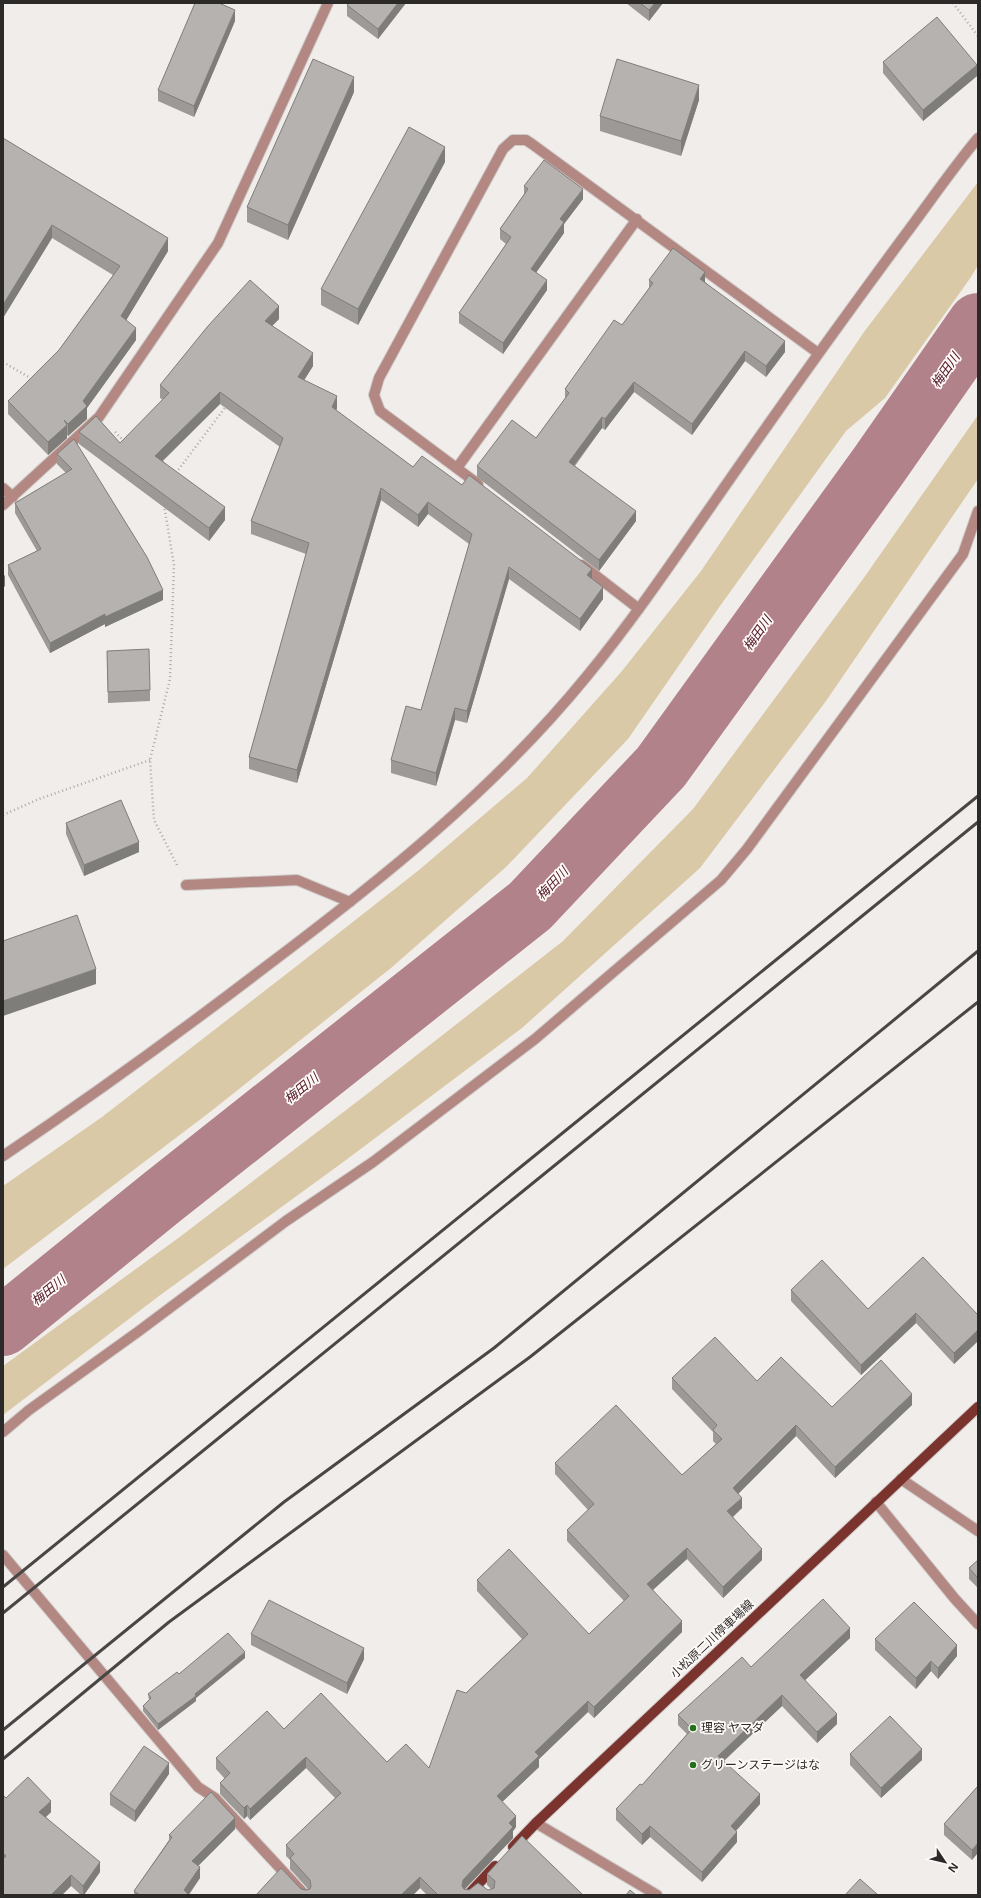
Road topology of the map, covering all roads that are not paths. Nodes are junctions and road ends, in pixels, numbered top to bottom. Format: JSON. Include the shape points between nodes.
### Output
{"nodes":[{"id":1,"x":328,"y":3,"type":"edge"},
{"id":2,"x":978,"y":138,"type":"edge"},
{"id":3,"x":637,"y":219,"type":"junction"},
{"id":4,"x":818,"y":353,"type":"junction"},
{"id":5,"x":457,"y":468,"type":"junction"},
{"id":6,"x":3,"y":488,"type":"edge"},
{"id":7,"x":488,"y":492,"type":"edge"},
{"id":8,"x":13,"y":497,"type":"junction"},
{"id":9,"x":3,"y":505,"type":"edge"},
{"id":10,"x":978,"y":511,"type":"edge"},
{"id":11,"x":576,"y":560,"type":"edge"},
{"id":12,"x":639,"y":609,"type":"junction"},
{"id":13,"x":186,"y":885,"type":"road end"},
{"id":14,"x":350,"y":902,"type":"junction"},
{"id":15,"x":3,"y":1156,"type":"edge"},
{"id":16,"x":978,"y":1407,"type":"edge"},
{"id":17,"x":3,"y":1432,"type":"edge"},
{"id":18,"x":901,"y":1479,"type":"junction"},
{"id":19,"x":876,"y":1502,"type":"junction"},
{"id":20,"x":978,"y":1531,"type":"edge"},
{"id":21,"x":3,"y":1555,"type":"edge"},
{"id":22,"x":978,"y":1624,"type":"edge"},
{"id":23,"x":536,"y":1823,"type":"junction"},
{"id":24,"x":305,"y":1895,"type":"edge"},
{"id":25,"x":468,"y":1895,"type":"edge"},
{"id":26,"x":657,"y":1895,"type":"edge"}],
"edges":[{"from":1,"to":8,"type":"street","via":[[218,242],[98,417]]},
{"from":2,"to":4,"type":"street"},
{"from":3,"to":4,"type":"street"},
{"from":3,"to":5,"type":"street"},
{"from":3,"to":5,"type":"street","via":[[526,140],[513,140],[503,149],[379,378],[374,395],[380,411]]},
{"from":4,"to":12,"type":"street"},
{"from":5,"to":7,"type":"street"},
{"from":6,"to":8,"type":"street"},
{"from":8,"to":9,"type":"street"},
{"from":10,"to":17,"type":"street","via":[[963,554],[747,849],[721,880],[535,1039],[373,1162],[286,1221],[28,1410]]},
{"from":11,"to":12,"type":"street"},
{"from":12,"to":14,"type":"street","via":[[588,676],[499,773],[407,857]]},
{"from":13,"to":14,"type":"street","via":[[296,880]]},
{"from":14,"to":15,"type":"street","via":[[166,1041]]},
{"from":16,"to":18,"type":"main road","name":"小松原二川停車場線"},
{"from":18,"to":19,"type":"main road","name":"小松原二川停車場線"},
{"from":18,"to":20,"type":"street"},
{"from":19,"to":22,"type":"street","via":[[955,1600]]},
{"from":19,"to":23,"type":"main road","name":"小松原二川停車場線"},
{"from":21,"to":24,"type":"street","via":[[198,1787],[215,1798]]},
{"from":23,"to":25,"type":"main road","name":"小松原二川停車場線","via":[[480,1888]]},
{"from":23,"to":26,"type":"street"}]}
